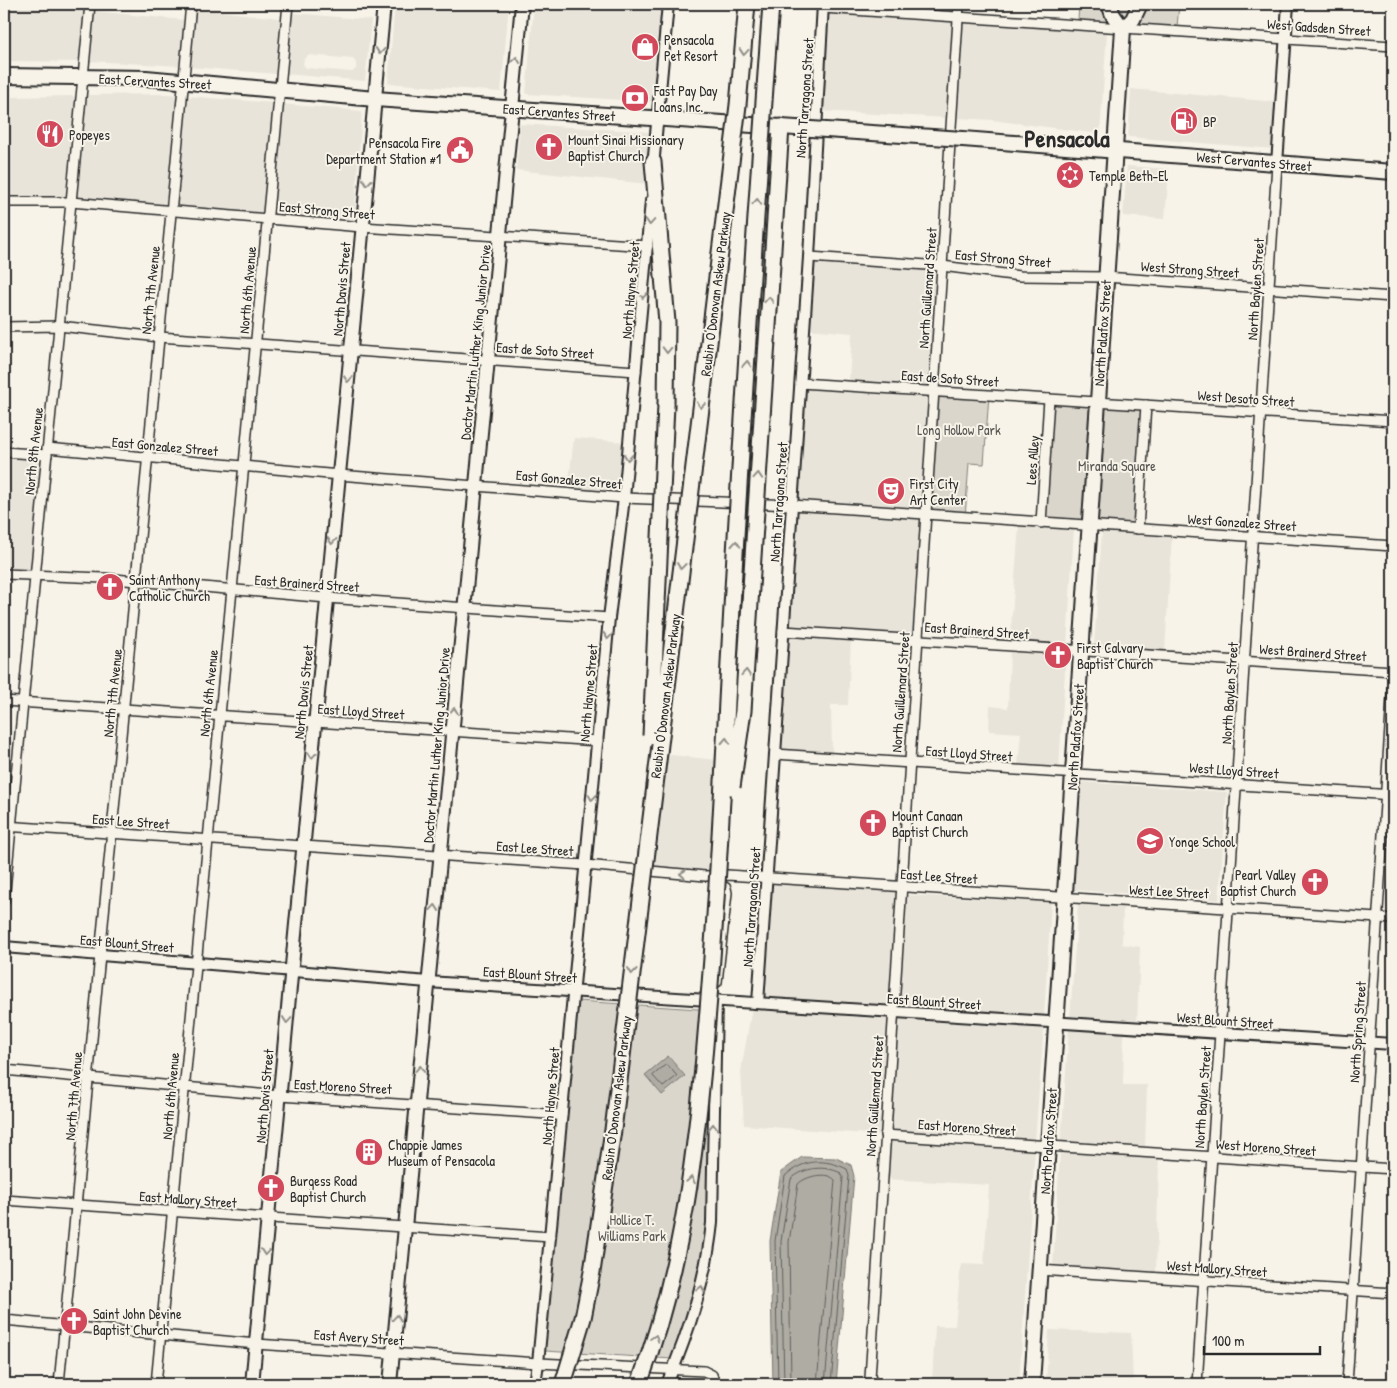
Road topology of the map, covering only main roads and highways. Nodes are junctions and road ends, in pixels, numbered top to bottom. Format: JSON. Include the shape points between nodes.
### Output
{"nodes":[{"id":1,"x":384,"y":4,"type":"edge"},
{"id":2,"x":522,"y":4,"type":"edge"},
{"id":3,"x":747,"y":4,"type":"edge"},
{"id":4,"x":771,"y":4,"type":"edge"},
{"id":5,"x":1109,"y":4,"type":"edge"},
{"id":6,"x":1140,"y":4,"type":"edge"},
{"id":7,"x":1122,"y":30,"type":"junction"},
{"id":8,"x":4,"y":76,"type":"edge"},
{"id":9,"x":375,"y":99,"type":"junction"},
{"id":10,"x":512,"y":108,"type":"junction"},
{"id":11,"x":781,"y":127,"type":"junction"},
{"id":12,"x":1114,"y":149,"type":"junction"},
{"id":13,"x":653,"y":162,"type":"road end"},
{"id":14,"x":1393,"y":172,"type":"edge"},
{"id":15,"x":712,"y":877,"type":"junction"},
{"id":16,"x":636,"y":934,"type":"junction"},
{"id":17,"x":252,"y":1384,"type":"edge"},
{"id":18,"x":390,"y":1384,"type":"edge"},
{"id":19,"x":563,"y":1384,"type":"edge"},
{"id":20,"x":639,"y":1384,"type":"edge"},
{"id":21,"x":1032,"y":1384,"type":"edge"}],
"edges":[{"from":1,"to":9,"type":"main road","name":"North Davis Street","one_way":true},
{"from":10,"to":2,"type":"main road","name":"Doctor Martin Luther King Junior Drive","one_way":true},
{"from":3,"to":16,"type":"highway","name":"Reubin O'Donovan Askew Parkway","one_way":true,"bridge":true,"via":[[736,124]]},
{"from":15,"to":4,"type":"highway","one_way":true,"bridge":true},
{"from":5,"to":7,"type":"main road"},
{"from":6,"to":7,"type":"main road","via":[[1133,19]]},
{"from":7,"to":12,"type":"main road","name":"North Palafox Street"},
{"from":8,"to":9,"type":"main road","name":"East Cervantes Street","via":[[146,78]]},
{"from":9,"to":10,"type":"main road","name":"East Cervantes Street"},
{"from":9,"to":17,"type":"main road","name":"North Davis Street","one_way":true},
{"from":10,"to":11,"type":"main road","name":"East Cervantes Street"},
{"from":18,"to":10,"type":"main road","name":"Doctor Martin Luther King Junior Drive","one_way":true},
{"from":11,"to":12,"type":"main road","name":"East Cervantes Street","bridge":true},
{"from":15,"to":11,"type":"highway","one_way":true,"bridge":true,"via":[[743,711]]},
{"from":12,"to":14,"type":"main road","name":"West Cervantes Street"},
{"from":12,"to":21,"type":"main road","name":"North Palafox Street"},
{"from":13,"to":16,"type":"highway","one_way":true,"bridge":true,"via":[[667,322],[666,406],[655,676],[638,863]]},
{"from":20,"to":15,"type":"highway","one_way":true,"bridge":true,"via":[[666,1304],[683,1233],[698,1136]]},
{"from":16,"to":19,"type":"highway","name":"Reubin O'Donovan Askew Parkway","one_way":true,"bridge":true,"via":[[592,1272]]}]}
